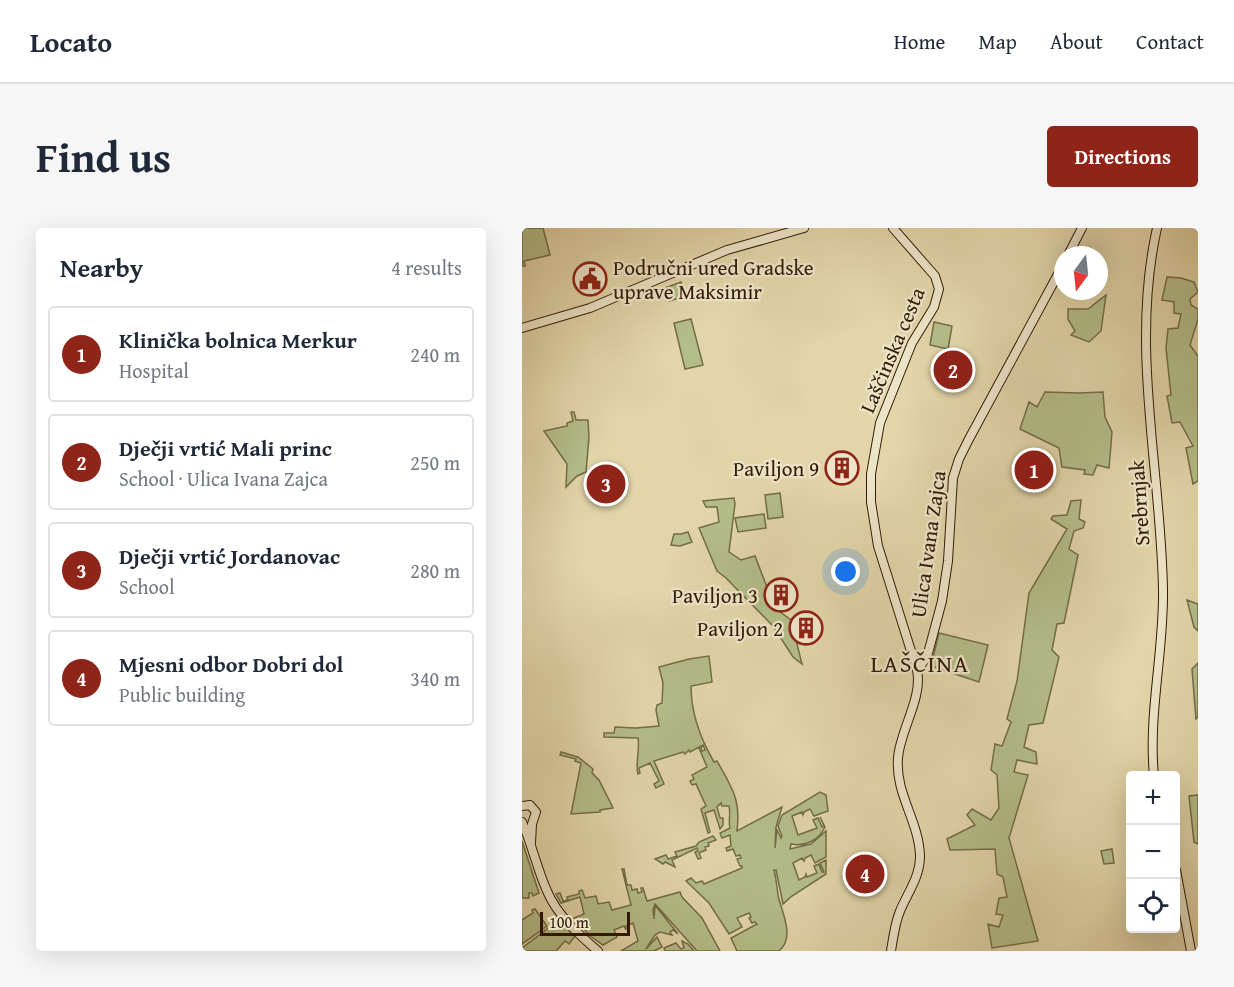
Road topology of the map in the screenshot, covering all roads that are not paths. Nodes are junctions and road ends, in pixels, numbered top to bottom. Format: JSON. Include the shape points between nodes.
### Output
{"nodes":[{"id":1,"x":804,"y":228,"type":"edge"},
{"id":2,"x":893,"y":228,"type":"edge"},
{"id":3,"x":900,"y":228,"type":"edge"},
{"id":4,"x":1075,"y":228,"type":"edge"},
{"id":5,"x":1082,"y":228,"type":"edge"},
{"id":6,"x":1157,"y":228,"type":"edge"},
{"id":7,"x":900,"y":237,"type":"junction"},
{"id":8,"x":1075,"y":242,"type":"junction"},
{"id":9,"x":1073,"y":246,"type":"edge"},
{"id":10,"x":1054,"y":282,"type":"edge"},
{"id":11,"x":522,"y":328,"type":"edge"},
{"id":12,"x":917,"y":670,"type":"junction"},
{"id":13,"x":1154,"y":771,"type":"edge"},
{"id":14,"x":522,"y":806,"type":"edge"},
{"id":15,"x":534,"y":818,"type":"junction"},
{"id":16,"x":522,"y":821,"type":"edge"},
{"id":17,"x":531,"y":844,"type":"junction"},
{"id":18,"x":1178,"y":879,"type":"edge"},
{"id":19,"x":598,"y":951,"type":"edge"},
{"id":20,"x":891,"y":951,"type":"edge"},
{"id":21,"x":1191,"y":951,"type":"edge"}],
"edges":[{"from":1,"to":11,"type":"main road","via":[[727,250],[590,308]]},
{"from":2,"to":7,"type":"main road","name":"Laščinska cesta"},
{"from":3,"to":7,"type":"main road"},
{"from":4,"to":8,"type":"main road"},
{"from":5,"to":8,"type":"main road"},
{"from":6,"to":13,"type":"main road","name":"Srebrnjak","via":[[1145,325],[1163,589]]},
{"from":7,"to":12,"type":"main road","name":"Laščinska cesta","via":[[935,276],[939,294],[912,343],[880,423],[871,474],[871,502],[878,546]]},
{"from":8,"to":9,"type":"main road"},
{"from":10,"to":12,"type":"main road","name":"Ulica Ivana Zajca","via":[[956,466],[943,594],[927,657]]},
{"from":12,"to":20,"type":"main road","name":"Laščinska cesta","via":[[918,685],[899,749],[898,771],[900,789],[917,834],[920,867],[899,913]]},
{"from":14,"to":15,"type":"main road","via":[[534,807]]},
{"from":15,"to":16,"type":"main road"},
{"from":15,"to":17,"type":"main road"},
{"from":16,"to":17,"type":"main road"},
{"from":17,"to":19,"type":"main road","via":[[554,904]]},
{"from":18,"to":21,"type":"main road"}]}
